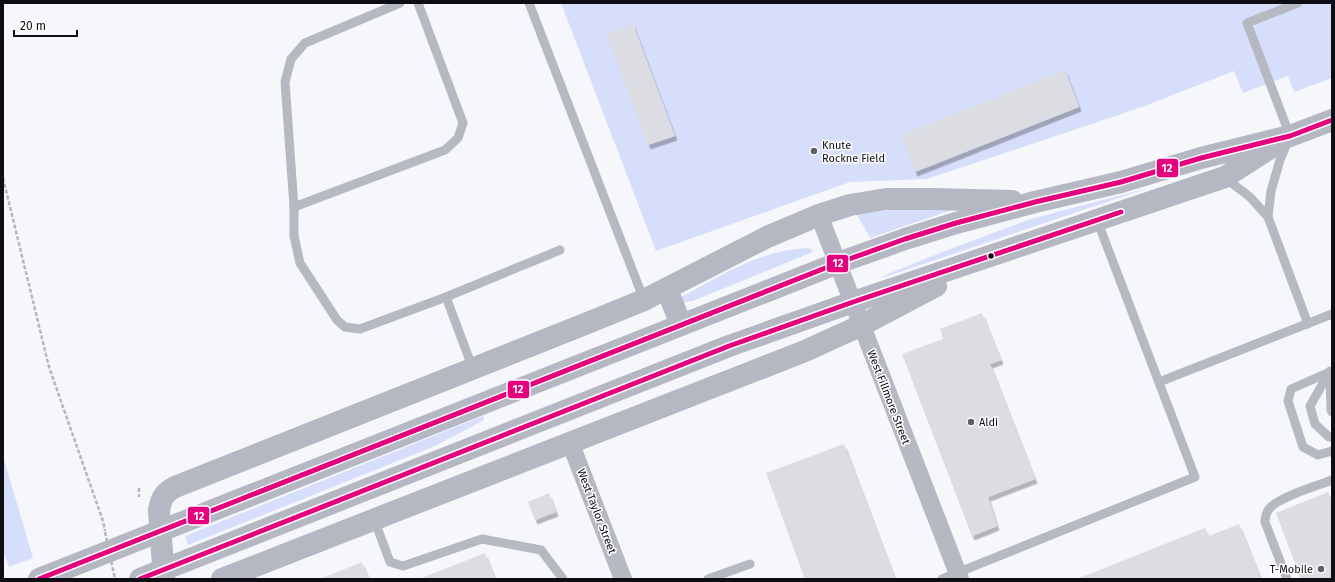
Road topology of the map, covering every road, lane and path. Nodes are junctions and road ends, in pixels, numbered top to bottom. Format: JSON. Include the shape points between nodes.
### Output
{"nodes":[{"id":1,"x":400,"y":3,"type":"edge"},
{"id":2,"x":418,"y":3,"type":"edge"},
{"id":3,"x":529,"y":3,"type":"edge"},
{"id":4,"x":1298,"y":3,"type":"edge"},
{"id":5,"x":1332,"y":120,"type":"edge"},
{"id":6,"x":1290,"y":136,"type":"junction"},
{"id":7,"x":3,"y":178,"type":"edge"},
{"id":8,"x":1225,"y":178,"type":"junction"},
{"id":9,"x":1035,"y":202,"type":"junction"},
{"id":10,"x":294,"y":207,"type":"junction"},
{"id":11,"x":820,"y":216,"type":"junction"},
{"id":12,"x":1268,"y":216,"type":"junction"},
{"id":13,"x":1097,"y":220,"type":"junction"},
{"id":14,"x":560,"y":250,"type":"dead end"},
{"id":15,"x":990,"y":257,"type":"junction"},
{"id":16,"x":838,"y":263,"type":"junction"},
{"id":17,"x":667,"y":289,"type":"junction"},
{"id":18,"x":446,"y":297,"type":"junction"},
{"id":19,"x":644,"y":300,"type":"junction"},
{"id":20,"x":853,"y":302,"type":"junction"},
{"id":21,"x":1332,"y":314,"type":"edge"},
{"id":22,"x":1308,"y":324,"type":"junction"},
{"id":23,"x":681,"y":325,"type":"junction"},
{"id":24,"x":862,"y":325,"type":"junction"},
{"id":25,"x":473,"y":369,"type":"junction"},
{"id":26,"x":1331,"y":371,"type":"edge"},
{"id":27,"x":1159,"y":382,"type":"junction"},
{"id":28,"x":1332,"y":412,"type":"edge"},
{"id":29,"x":1332,"y":437,"type":"edge"},
{"id":30,"x":570,"y":442,"type":"junction"},
{"id":31,"x":1332,"y":451,"type":"edge"},
{"id":32,"x":1332,"y":480,"type":"edge"},
{"id":33,"x":374,"y":519,"type":"junction"},
{"id":34,"x":750,"y":564,"type":"dead end"},
{"id":35,"x":953,"y":577,"type":"edge"},
{"id":36,"x":39,"y":579,"type":"edge"},
{"id":37,"x":115,"y":579,"type":"edge"},
{"id":38,"x":140,"y":579,"type":"edge"},
{"id":39,"x":164,"y":579,"type":"edge"},
{"id":40,"x":222,"y":579,"type":"edge"},
{"id":41,"x":563,"y":579,"type":"edge"},
{"id":42,"x":623,"y":579,"type":"edge"},
{"id":43,"x":708,"y":579,"type":"edge"},
{"id":44,"x":1287,"y":579,"type":"edge"}],
"edges":[{"from":1,"to":10,"type":"lane","via":[[305,43],[291,59],[285,82]]},
{"from":2,"to":10,"type":"lane","via":[[463,123],[458,138],[445,150]]},
{"from":3,"to":19,"type":"lane"},
{"from":4,"to":6,"type":"lane","via":[[1246,23]]},
{"from":5,"to":6,"type":"main road"},
{"from":6,"to":8,"type":"main road"},
{"from":6,"to":9,"type":"main road"},
{"from":6,"to":12,"type":"lane","via":[[1270,190]]},
{"from":7,"to":37,"type":"path","bridge":true,"via":[[49,368],[103,521]]},
{"from":8,"to":12,"type":"lane","via":[[1250,197]]},
{"from":8,"to":13,"type":"main road"},
{"from":9,"to":11,"type":"main road","via":[[886,200],[850,204]]},
{"from":9,"to":16,"type":"main road","via":[[956,223]]},
{"from":10,"to":18,"type":"lane","via":[[294,236],[300,263],[337,320],[345,327],[360,329]]},
{"from":11,"to":16,"type":"street","name":"West Fillmore Street"},
{"from":11,"to":17,"type":"main road","via":[[767,237]]},
{"from":12,"to":22,"type":"lane"},
{"from":13,"to":15,"type":"main road"},
{"from":13,"to":27,"type":"lane"},
{"from":14,"to":18,"type":"lane"},
{"from":15,"to":20,"type":"main road"},
{"from":15,"to":24,"type":"main road"},
{"from":16,"to":20,"type":"street","name":"West Fillmore Street"},
{"from":16,"to":23,"type":"main road"},
{"from":17,"to":19,"type":"main road"},
{"from":17,"to":23,"type":"main road"},
{"from":18,"to":25,"type":"lane"},
{"from":19,"to":25,"type":"main road"},
{"from":20,"to":24,"type":"street","name":"West Fillmore Street"},
{"from":20,"to":38,"type":"main road","via":[[673,367]]},
{"from":21,"to":22,"type":"lane"},
{"from":22,"to":27,"type":"lane"},
{"from":23,"to":36,"type":"main road"},
{"from":24,"to":30,"type":"main road","via":[[776,362]]},
{"from":24,"to":35,"type":"street","name":"West Fillmore Street"},
{"from":25,"to":39,"type":"main road","bridge":true,"via":[[167,492],[161,501],[159,511]]},
{"from":26,"to":28,"type":"lane"},
{"from":26,"to":29,"type":"lane","via":[[1310,406],[1315,424],[1329,438]]},
{"from":26,"to":31,"type":"lane","via":[[1291,389],[1288,401],[1303,447],[1318,455]]},
{"from":27,"to":35,"type":"lane","via":[[1195,477]]},
{"from":30,"to":33,"type":"main road"},
{"from":30,"to":42,"type":"street","name":"West Taylor Street"},
{"from":32,"to":44,"type":"lane","via":[[1281,499],[1269,508],[1265,522]]},
{"from":33,"to":40,"type":"main road"},
{"from":33,"to":41,"type":"lane","via":[[390,562],[404,566],[482,538],[541,550]]},
{"from":34,"to":43,"type":"lane"}]}
